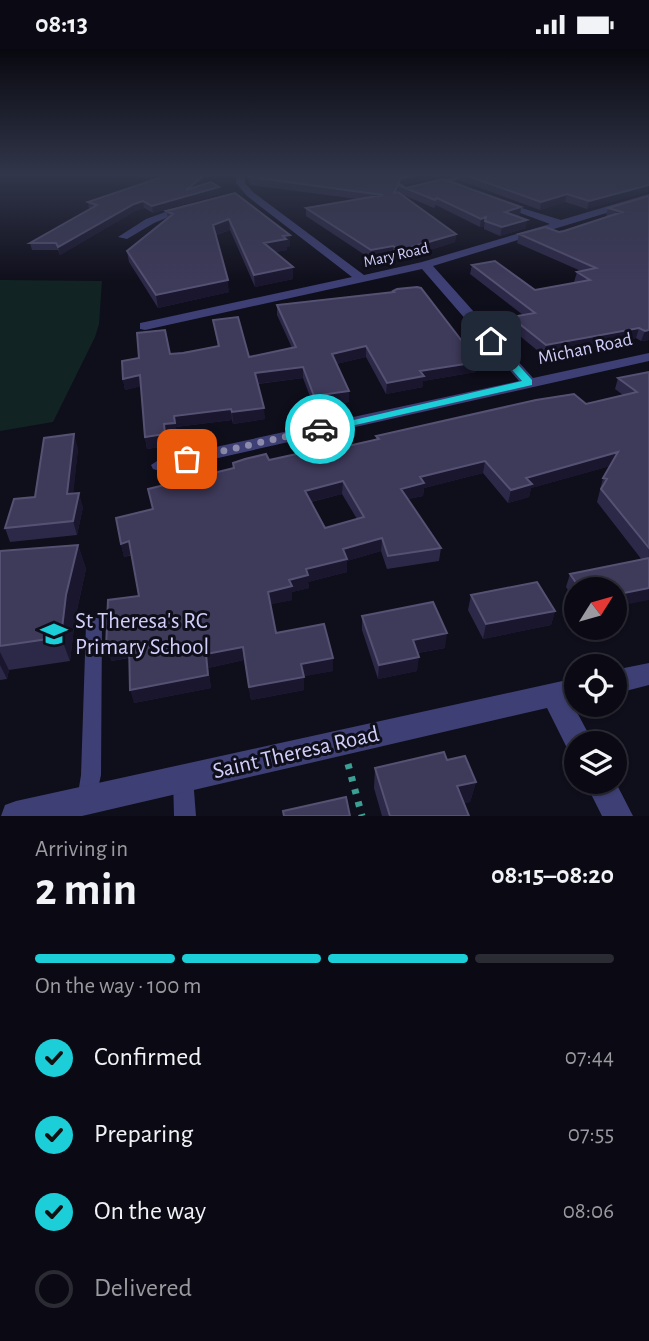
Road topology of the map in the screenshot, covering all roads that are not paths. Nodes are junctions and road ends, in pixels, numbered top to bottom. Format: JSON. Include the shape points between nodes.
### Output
{"nodes":[{"id":1,"x":177,"y":211,"type":"edge"},
{"id":2,"x":266,"y":211,"type":"edge"},
{"id":3,"x":524,"y":211,"type":"edge"},
{"id":4,"x":606,"y":211,"type":"edge"},
{"id":5,"x":561,"y":224,"type":"junction"},
{"id":6,"x":123,"y":237,"type":"dead end"},
{"id":7,"x":425,"y":265,"type":"junction"},
{"id":8,"x":362,"y":279,"type":"junction"},
{"id":9,"x":145,"y":326,"type":"dead end"},
{"id":10,"x":649,"y":357,"type":"edge"},
{"id":11,"x":528,"y":382,"type":"junction"},
{"id":12,"x":160,"y":465,"type":"dead end"},
{"id":13,"x":94,"y":624,"type":"dead end"},
{"id":14,"x":649,"y":674,"type":"edge"},
{"id":15,"x":627,"y":678,"type":"edge"},
{"id":16,"x":564,"y":693,"type":"edge"},
{"id":17,"x":183,"y":778,"type":"junction"},
{"id":18,"x":606,"y":794,"type":"edge"},
{"id":19,"x":88,"y":800,"type":"junction"},
{"id":20,"x":16,"y":816,"type":"edge"},
{"id":21,"x":185,"y":816,"type":"edge"},
{"id":22,"x":618,"y":816,"type":"edge"}],
"edges":[{"from":1,"to":6,"type":"street"},
{"from":2,"to":8,"type":"street"},
{"from":3,"to":5,"type":"street"},
{"from":4,"to":5,"type":"street","name":"Mary Road"},
{"from":5,"to":7,"type":"street","name":"Mary Road"},
{"from":7,"to":8,"type":"street","name":"Mary Road"},
{"from":7,"to":11,"type":"street"},
{"from":8,"to":9,"type":"street","name":"Mary Road"},
{"from":10,"to":11,"type":"street","name":"Michan Road"},
{"from":11,"to":12,"type":"street","name":"Michan Road"},
{"from":13,"to":19,"type":"lane"},
{"from":14,"to":15,"type":"street"},
{"from":16,"to":17,"type":"street","name":"Saint Theresa Road"},
{"from":17,"to":19,"type":"street","name":"Saint Theresa Road"},
{"from":17,"to":21,"type":"lane"},
{"from":18,"to":22,"type":"street"},
{"from":19,"to":20,"type":"street","name":"Saint Theresa Road"}]}
